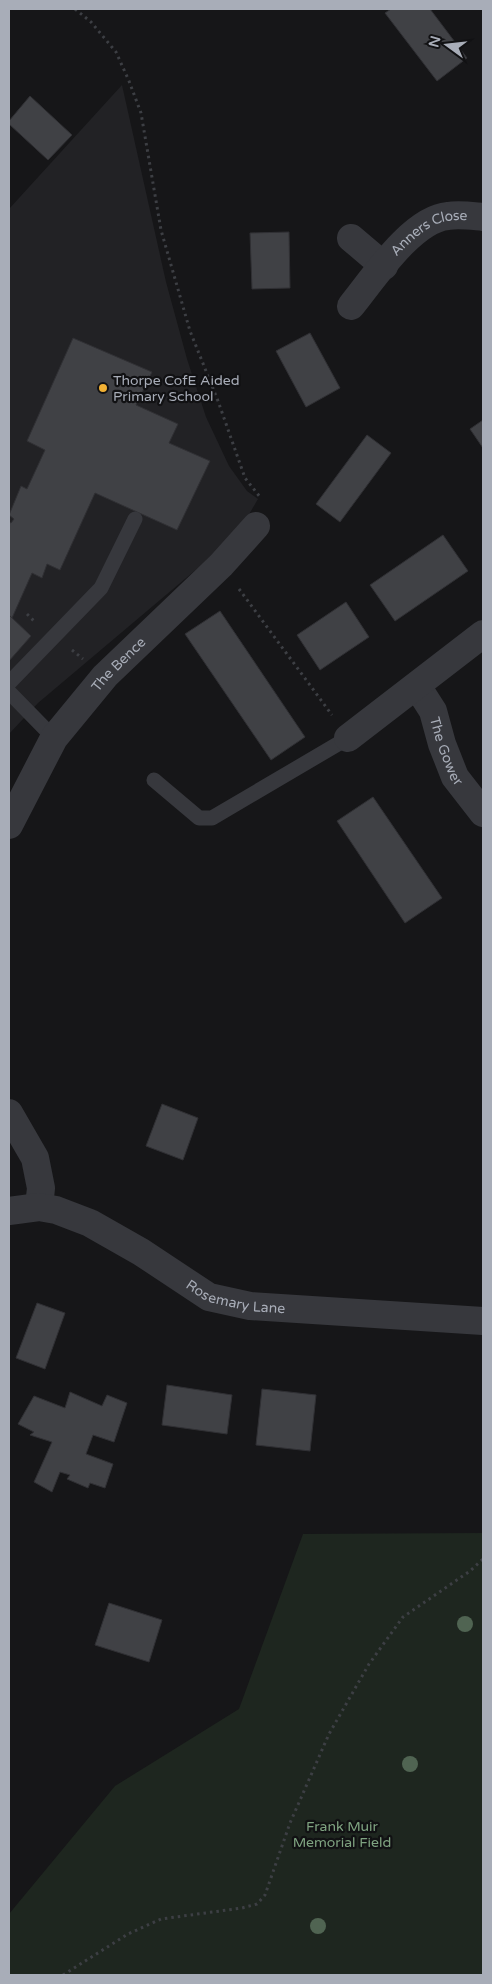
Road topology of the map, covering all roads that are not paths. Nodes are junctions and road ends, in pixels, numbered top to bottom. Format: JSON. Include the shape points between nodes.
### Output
{"nodes":[{"id":1,"x":483,"y":217,"type":"edge"},
{"id":2,"x":351,"y":238,"type":"dead end"},
{"id":3,"x":384,"y":266,"type":"junction"},
{"id":4,"x":351,"y":306,"type":"dead end"},
{"id":5,"x":135,"y":519,"type":"dead end"},
{"id":6,"x":256,"y":526,"type":"road end"},
{"id":7,"x":483,"y":634,"type":"edge"},
{"id":8,"x":9,"y":683,"type":"edge"},
{"id":9,"x":417,"y":686,"type":"junction"},
{"id":10,"x":9,"y":692,"type":"edge"},
{"id":11,"x":54,"y":738,"type":"junction"},
{"id":12,"x":348,"y":738,"type":"joint"},
{"id":13,"x":154,"y":780,"type":"dead end"},
{"id":14,"x":483,"y":813,"type":"edge"},
{"id":15,"x":9,"y":825,"type":"edge"},
{"id":16,"x":9,"y":1112,"type":"edge"},
{"id":17,"x":39,"y":1207,"type":"junction"},
{"id":18,"x":9,"y":1212,"type":"edge"},
{"id":19,"x":483,"y":1321,"type":"edge"}],
"edges":[{"from":1,"to":3,"type":"street","name":"Anners Close","via":[[447,216],[424,223]]},
{"from":2,"to":3,"type":"street","name":"Anners Close"},
{"from":3,"to":4,"type":"street","name":"Anners Close"},
{"from":5,"to":8,"type":"lane","via":[[101,588]]},
{"from":6,"to":11,"type":"street","name":"The Bence","via":[[221,565],[105,676]]},
{"from":7,"to":9,"type":"street"},
{"from":9,"to":12,"type":"street"},
{"from":9,"to":14,"type":"street","name":"The Gower","via":[[433,711],[455,777]]},
{"from":10,"to":11,"type":"lane"},
{"from":11,"to":15,"type":"street","name":"The Bence"},
{"from":12,"to":13,"type":"lane","via":[[212,818],[199,818]]},
{"from":16,"to":17,"type":"street","via":[[36,1158],[41,1188]]},
{"from":17,"to":18,"type":"street","name":"Rosemary Lane"},
{"from":17,"to":19,"type":"street","name":"Rosemary Lane","via":[[56,1210],[90,1224],[141,1252],[209,1297],[225,1302]]}]}
